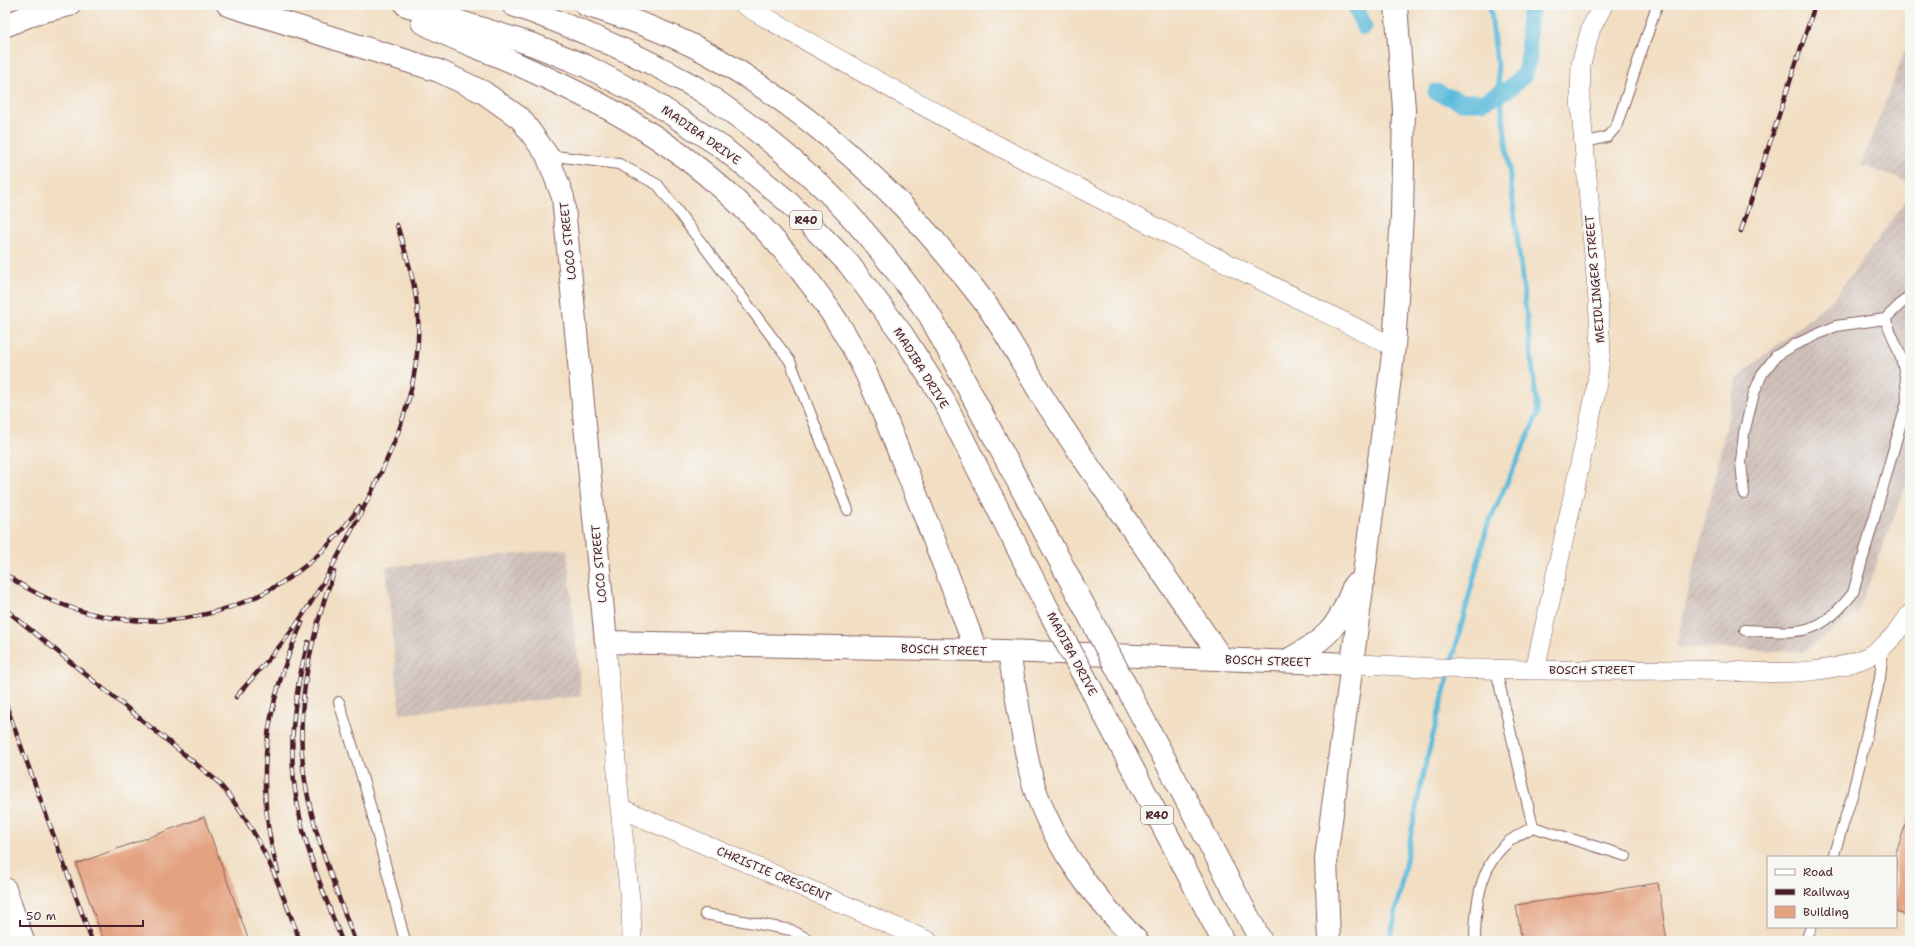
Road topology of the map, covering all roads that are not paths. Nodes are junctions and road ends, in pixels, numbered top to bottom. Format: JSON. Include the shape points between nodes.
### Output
{"nodes":[{"id":1,"x":228,"y":5,"type":"edge"},
{"id":2,"x":392,"y":5,"type":"edge"},
{"id":3,"x":406,"y":5,"type":"edge"},
{"id":4,"x":513,"y":5,"type":"edge"},
{"id":5,"x":586,"y":5,"type":"edge"},
{"id":6,"x":744,"y":5,"type":"edge"},
{"id":7,"x":1396,"y":5,"type":"edge"},
{"id":8,"x":1603,"y":5,"type":"edge"},
{"id":9,"x":1657,"y":5,"type":"edge"},
{"id":10,"x":62,"y":6,"type":"edge"},
{"id":11,"x":5,"y":26,"type":"edge"},
{"id":12,"x":1583,"y":143,"type":"junction"},
{"id":13,"x":547,"y":155,"type":"junction"},
{"id":14,"x":1910,"y":295,"type":"edge"},
{"id":15,"x":1885,"y":319,"type":"junction"},
{"id":16,"x":1394,"y":348,"type":"junction"},
{"id":17,"x":1744,"y":494,"type":"dead end"},
{"id":18,"x":848,"y":510,"type":"dead end"},
{"id":19,"x":1367,"y":552,"type":"junction"},
{"id":20,"x":1910,"y":614,"type":"edge"},
{"id":21,"x":1745,"y":630,"type":"dead end"},
{"id":22,"x":606,"y":642,"type":"junction"},
{"id":23,"x":1883,"y":647,"type":"junction"},
{"id":24,"x":976,"y":650,"type":"junction"},
{"id":25,"x":1009,"y":652,"type":"junction"},
{"id":26,"x":1222,"y":659,"type":"junction"},
{"id":27,"x":1286,"y":661,"type":"junction"},
{"id":28,"x":1352,"y":664,"type":"junction"},
{"id":29,"x":1488,"y":669,"type":"junction"},
{"id":30,"x":1535,"y":670,"type":"junction"},
{"id":31,"x":339,"y":702,"type":"dead end"},
{"id":32,"x":620,"y":808,"type":"junction"},
{"id":33,"x":1533,"y":827,"type":"junction"},
{"id":34,"x":1626,"y":856,"type":"dead end"},
{"id":35,"x":1833,"y":856,"type":"edge"},
{"id":36,"x":5,"y":888,"type":"edge"},
{"id":37,"x":705,"y":914,"type":"dead end"},
{"id":38,"x":1811,"y":928,"type":"edge"},
{"id":39,"x":23,"y":941,"type":"edge"},
{"id":40,"x":405,"y":941,"type":"edge"},
{"id":41,"x":632,"y":941,"type":"edge"},
{"id":42,"x":811,"y":941,"type":"edge"},
{"id":43,"x":928,"y":941,"type":"edge"},
{"id":44,"x":1137,"y":941,"type":"edge"},
{"id":45,"x":1223,"y":941,"type":"edge"},
{"id":46,"x":1261,"y":941,"type":"edge"},
{"id":47,"x":1330,"y":941,"type":"edge"},
{"id":48,"x":1474,"y":941,"type":"edge"},
{"id":49,"x":1806,"y":941,"type":"edge"}],
"edges":[{"from":1,"to":13,"type":"main road","name":"LOCO STREET","via":[[439,71],[483,92],[521,119]]},
{"from":2,"to":24,"type":"main road","via":[[428,26],[590,97],[642,129],[720,187],[761,227],[820,297],[861,363],[932,532]]},
{"from":3,"to":45,"type":"main road","name":"MADIBA DRIVE","number":"R40","bridge":true,"via":[[534,45],[586,66],[650,100],[722,148],[786,200],[848,263],[902,334],[942,397],[1048,609]]},
{"from":4,"to":46,"type":"main road","number":"R40","bridge":true,"via":[[633,54],[699,90],[756,132],[810,177],[845,211],[902,277],[930,316]]},
{"from":5,"to":26,"type":"main road","via":[[667,34],[715,58],[754,82],[862,165],[899,201],[941,247],[987,305],[1048,406]]},
{"from":6,"to":16,"type":"street","via":[[931,112]]},
{"from":7,"to":16,"type":"main road","via":[[1404,110],[1402,215]]},
{"from":8,"to":12,"type":"street","name":"MEIDLINGER STREET","via":[[1592,28],[1582,64],[1580,100]]},
{"from":9,"to":12,"type":"lane","via":[[1616,127],[1607,137]]},
{"from":10,"to":11,"type":"main road"},
{"from":12,"to":30,"type":"street","name":"MEIDLINGER STREET","via":[[1598,300],[1600,350],[1595,396]]},
{"from":13,"to":18,"type":"lane","via":[[619,164],[658,185],[790,361]]},
{"from":13,"to":22,"type":"main road","name":"LOCO STREET","via":[[563,197]]},
{"from":14,"to":15,"type":"lane"},
{"from":15,"to":17,"type":"lane","via":[[1836,326],[1776,356],[1762,374],[1754,393],[1744,433],[1741,462]]},
{"from":15,"to":21,"type":"lane","via":[[1902,356],[1907,381],[1907,402],[1853,593],[1838,612],[1809,629],[1798,632]]},
{"from":16,"to":19,"type":"main road"},
{"from":19,"to":27,"type":"main road","via":[[1346,608],[1334,628],[1317,644]]},
{"from":19,"to":28,"type":"main road"},
{"from":20,"to":23,"type":"street","name":"BOSCH STREET"},
{"from":22,"to":24,"type":"main road","name":"BOSCH STREET"},
{"from":22,"to":32,"type":"street"},
{"from":23,"to":30,"type":"street","name":"BOSCH STREET","via":[[1860,660],[1806,671]]},
{"from":23,"to":35,"type":"lane","via":[[1880,678],[1852,796]]},
{"from":24,"to":25,"type":"main road","name":"BOSCH STREET"},
{"from":25,"to":26,"type":"main road","name":"BOSCH STREET"},
{"from":25,"to":44,"type":"main road","via":[[1036,794],[1064,853],[1084,882]]},
{"from":26,"to":27,"type":"main road","name":"BOSCH STREET"},
{"from":27,"to":28,"type":"main road","name":"BOSCH STREET"},
{"from":28,"to":29,"type":"street","name":"BOSCH STREET"},
{"from":28,"to":47,"type":"main road","via":[[1326,858]]},
{"from":29,"to":30,"type":"street","name":"BOSCH STREET"},
{"from":29,"to":33,"type":"lane"},
{"from":31,"to":40,"type":"lane","via":[[366,790]]},
{"from":32,"to":41,"type":"street"},
{"from":32,"to":43,"type":"street","name":"CHRISTIE CRESCENT"},
{"from":33,"to":34,"type":"lane"},
{"from":33,"to":48,"type":"lane","via":[[1506,844],[1483,877],[1475,914]]},
{"from":36,"to":39,"type":"main road"},
{"from":37,"to":42,"type":"lane","via":[[791,930]]},
{"from":38,"to":49,"type":"lane"}]}
